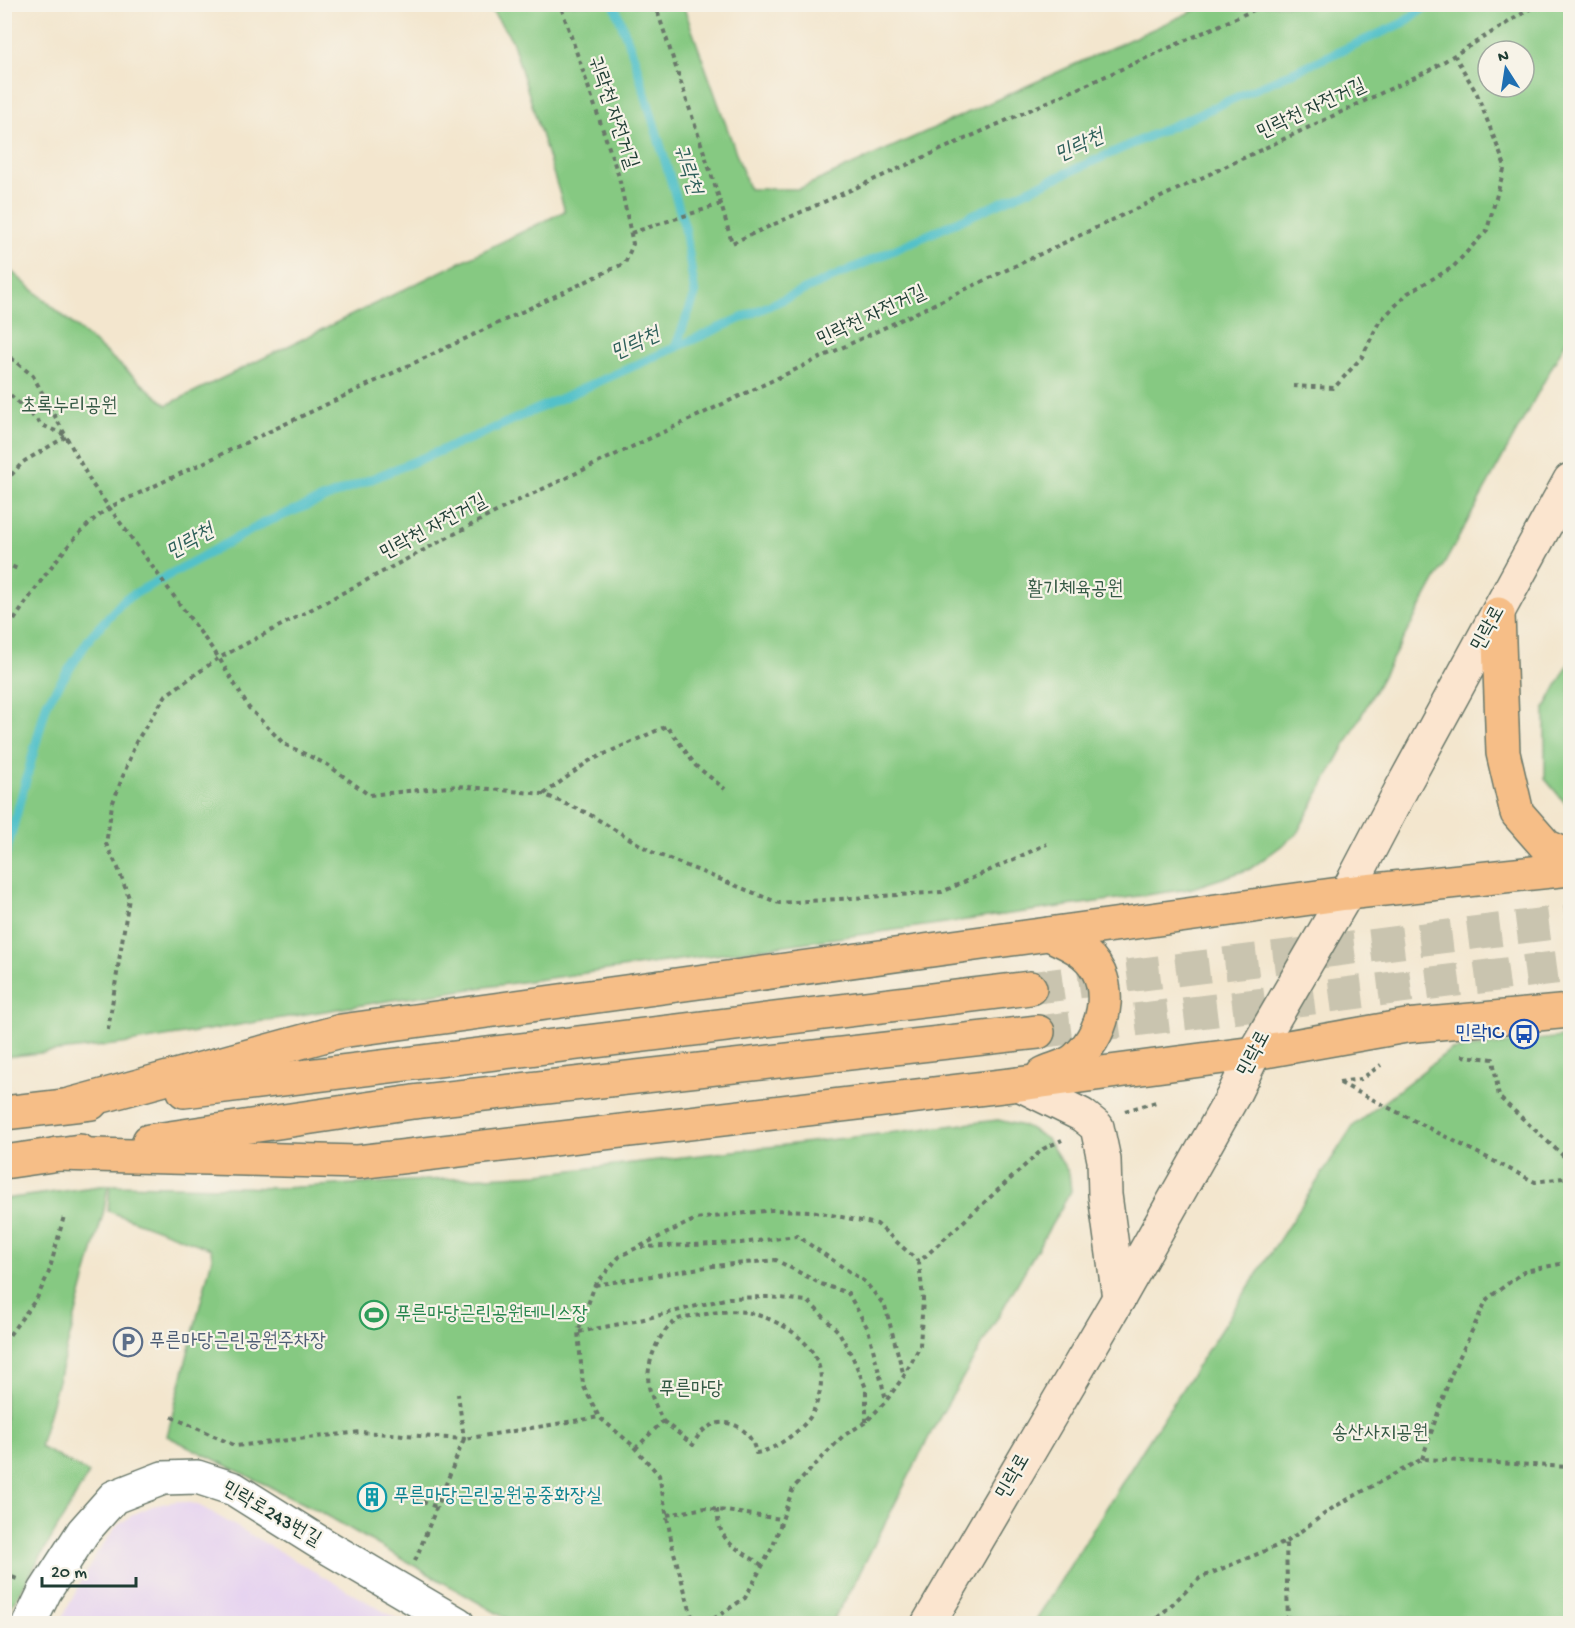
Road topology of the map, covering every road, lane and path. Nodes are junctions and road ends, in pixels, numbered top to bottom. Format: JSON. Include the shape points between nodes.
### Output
{"nodes":[{"id":1,"x":560,"y":4,"type":"edge"},
{"id":2,"x":655,"y":4,"type":"edge"},
{"id":3,"x":1267,"y":4,"type":"edge"},
{"id":4,"x":1538,"y":4,"type":"edge"},
{"id":5,"x":1455,"y":56,"type":"junction"},
{"id":6,"x":722,"y":204,"type":"junction"},
{"id":7,"x":631,"y":233,"type":"junction"},
{"id":8,"x":4,"y":352,"type":"edge"},
{"id":9,"x":1293,"y":386,"type":"dead end"},
{"id":10,"x":4,"y":389,"type":"edge"},
{"id":11,"x":67,"y":436,"type":"junction"},
{"id":12,"x":1570,"y":480,"type":"edge"},
{"id":13,"x":4,"y":483,"type":"edge"},
{"id":14,"x":110,"y":507,"type":"junction"},
{"id":15,"x":4,"y":563,"type":"edge"},
{"id":16,"x":20,"y":570,"type":"dead end"},
{"id":17,"x":1498,"y":614,"type":"junction"},
{"id":18,"x":4,"y":635,"type":"edge"},
{"id":19,"x":219,"y":658,"type":"junction"},
{"id":20,"x":725,"y":789,"type":"dead end"},
{"id":21,"x":543,"y":795,"type":"junction"},
{"id":22,"x":1047,"y":844,"type":"dead end"},
{"id":23,"x":1570,"y":857,"type":"edge"},
{"id":24,"x":1570,"y":869,"type":"edge"},
{"id":25,"x":1347,"y":893,"type":"junction"},
{"id":26,"x":1049,"y":934,"type":"junction"},
{"id":27,"x":1030,"y":988,"type":"tunnel mouth"},
{"id":28,"x":1570,"y":1011,"type":"edge"},
{"id":29,"x":108,"y":1030,"type":"dead end"},
{"id":30,"x":1038,"y":1032,"type":"tunnel mouth"},
{"id":31,"x":1254,"y":1053,"type":"junction"},
{"id":32,"x":1459,"y":1056,"type":"dead end"},
{"id":33,"x":1386,"y":1062,"type":"dead end"},
{"id":34,"x":1019,"y":1084,"type":"junction"},
{"id":35,"x":1156,"y":1102,"type":"dead end"},
{"id":36,"x":69,"y":1105,"type":"junction"},
{"id":37,"x":1120,"y":1112,"type":"dead end"},
{"id":38,"x":4,"y":1113,"type":"edge"},
{"id":39,"x":1072,"y":1136,"type":"dead end"},
{"id":40,"x":57,"y":1154,"type":"junction"},
{"id":41,"x":1570,"y":1161,"type":"edge"},
{"id":42,"x":4,"y":1162,"type":"edge"},
{"id":43,"x":1570,"y":1177,"type":"edge"},
{"id":44,"x":64,"y":1216,"type":"dead end"},
{"id":45,"x":637,"y":1248,"type":"junction"},
{"id":46,"x":919,"y":1262,"type":"junction"},
{"id":47,"x":1570,"y":1262,"type":"edge"},
{"id":48,"x":595,"y":1285,"type":"junction"},
{"id":49,"x":1119,"y":1298,"type":"junction"},
{"id":50,"x":578,"y":1332,"type":"junction"},
{"id":51,"x":4,"y":1342,"type":"edge"},
{"id":52,"x":904,"y":1376,"type":"junction"},
{"id":53,"x":458,"y":1394,"type":"dead end"},
{"id":54,"x":886,"y":1401,"type":"junction"},
{"id":55,"x":172,"y":1417,"type":"dead end"},
{"id":56,"x":599,"y":1417,"type":"junction"},
{"id":57,"x":663,"y":1421,"type":"junction"},
{"id":58,"x":866,"y":1422,"type":"junction"},
{"id":59,"x":464,"y":1439,"type":"junction"},
{"id":60,"x":636,"y":1448,"type":"junction"},
{"id":61,"x":1422,"y":1459,"type":"junction"},
{"id":62,"x":1570,"y":1467,"type":"edge"},
{"id":63,"x":397,"y":1492,"type":"dead end"},
{"id":64,"x":437,"y":1507,"type":"junction"},
{"id":65,"x":717,"y":1509,"type":"junction"},
{"id":66,"x":667,"y":1515,"type":"junction"},
{"id":67,"x":782,"y":1519,"type":"junction"},
{"id":68,"x":1286,"y":1542,"type":"junction"},
{"id":69,"x":415,"y":1562,"type":"dead end"},
{"id":70,"x":763,"y":1566,"type":"junction"},
{"id":71,"x":29,"y":1623,"type":"edge"},
{"id":72,"x":458,"y":1623,"type":"edge"},
{"id":73,"x":694,"y":1623,"type":"edge"},
{"id":74,"x":706,"y":1623,"type":"edge"},
{"id":75,"x":928,"y":1623,"type":"edge"},
{"id":76,"x":1151,"y":1623,"type":"edge"},
{"id":77,"x":1288,"y":1623,"type":"edge"}],
"edges":[{"from":1,"to":7,"type":"path","name":"귀락천 자전거길","via":[[619,177]]},
{"from":2,"to":6,"type":"path"},
{"from":3,"to":6,"type":"path","via":[[732,243]]},
{"from":4,"to":5,"type":"path","name":"민락천 자전거길"},
{"from":5,"to":9,"type":"path","via":[[1478,94],[1505,166],[1487,230],[1453,267],[1408,293],[1379,321],[1362,357],[1334,388]]},
{"from":5,"to":19,"type":"path","name":"민락천 자전거길","via":[[513,503]]},
{"from":6,"to":7,"type":"path"},
{"from":7,"to":14,"type":"path","via":[[633,244],[626,263]]},
{"from":8,"to":11,"type":"path","via":[[33,376]]},
{"from":10,"to":11,"type":"path","via":[[42,425]]},
{"from":11,"to":13,"type":"path","via":[[23,462]]},
{"from":11,"to":14,"type":"path","via":[[92,484]]},
{"from":12,"to":17,"type":"main road","name":"민락로"},
{"from":14,"to":18,"type":"path","via":[[92,519],[41,581]]},
{"from":14,"to":19,"type":"path"},
{"from":15,"to":16,"type":"path"},
{"from":17,"to":23,"type":"highway","via":[[1503,753],[1517,813],[1546,846]]},
{"from":17,"to":25,"type":"main road","name":"민락로"},
{"from":19,"to":21,"type":"path","via":[[249,708],[284,744],[328,765],[369,795],[458,786]]},
{"from":19,"to":29,"type":"path","name":"민락천 자전거길","via":[[166,695],[136,742],[112,805],[106,844],[129,898]]},
{"from":20,"to":21,"type":"path","via":[[696,766],[667,726],[589,761]]},
{"from":21,"to":22,"type":"path","via":[[587,813],[652,852],[779,903],[942,892]]},
{"from":24,"to":25,"type":"highway"},
{"from":25,"to":26,"type":"highway"},
{"from":25,"to":31,"type":"main road","name":"민락로"},
{"from":26,"to":34,"type":"highway","via":[[1080,950],[1099,971],[1106,1003],[1097,1035],[1076,1060]]},
{"from":26,"to":36,"type":"highway","via":[[341,1031]]},
{"from":27,"to":36,"type":"highway"},
{"from":28,"to":31,"type":"highway","via":[[1406,1026]]},
{"from":30,"to":40,"type":"highway","via":[[413,1102]]},
{"from":31,"to":34,"type":"highway"},
{"from":31,"to":49,"type":"main road","name":"민락로"},
{"from":32,"to":41,"type":"path","via":[[1493,1059],[1499,1097]]},
{"from":33,"to":43,"type":"path","via":[[1361,1079],[1339,1082],[1535,1182]]},
{"from":34,"to":40,"type":"highway","via":[[358,1162]]},
{"from":34,"to":49,"type":"main road","via":[[1097,1126]]},
{"from":35,"to":37,"type":"path"},
{"from":36,"to":38,"type":"highway"},
{"from":39,"to":46,"type":"path","via":[[1043,1149]]},
{"from":40,"to":42,"type":"highway"},
{"from":44,"to":51,"type":"path","via":[[49,1272],[37,1298]]},
{"from":45,"to":46,"type":"path","via":[[696,1220],[772,1210],[811,1211],[877,1224]]},
{"from":45,"to":48,"type":"path","via":[[620,1256]]},
{"from":45,"to":52,"type":"path","via":[[797,1236],[865,1282],[885,1306]]},
{"from":46,"to":52,"type":"path","via":[[920,1346]]},
{"from":47,"to":61,"type":"path","via":[[1525,1271],[1487,1299],[1451,1375]]},
{"from":48,"to":50,"type":"path"},
{"from":48,"to":54,"type":"path","via":[[776,1260],[821,1284],[848,1293],[868,1329]]},
{"from":49,"to":75,"type":"main road","name":"민락로"},
{"from":50,"to":56,"type":"path","via":[[583,1386]]},
{"from":50,"to":58,"type":"path","via":[[729,1298],[808,1301],[839,1332],[853,1358],[866,1388]]},
{"from":52,"to":54,"type":"path"},
{"from":53,"to":59,"type":"path"},
{"from":54,"to":58,"type":"path"},
{"from":55,"to":59,"type":"path","via":[[236,1446],[360,1432]]},
{"from":56,"to":59,"type":"path"},
{"from":56,"to":60,"type":"path"},
{"from":57,"to":57,"type":"path","via":[[649,1386],[650,1362],[666,1330],[679,1319],[716,1312],[745,1312],[776,1322],[800,1337],[816,1359],[821,1381],[809,1422],[768,1451],[756,1453],[741,1426],[723,1422],[709,1426],[693,1445]]},
{"from":57,"to":60,"type":"path"},
{"from":58,"to":67,"type":"path","via":[[843,1436],[793,1488]]},
{"from":59,"to":64,"type":"path"},
{"from":60,"to":66,"type":"path","via":[[659,1474]]},
{"from":61,"to":62,"type":"path"},
{"from":61,"to":68,"type":"path","via":[[1334,1507]]},
{"from":63,"to":64,"type":"path"},
{"from":64,"to":69,"type":"path"},
{"from":65,"to":66,"type":"path"},
{"from":65,"to":67,"type":"path"},
{"from":65,"to":70,"type":"path","via":[[719,1530],[725,1538]]},
{"from":66,"to":73,"type":"path"},
{"from":67,"to":70,"type":"path"},
{"from":68,"to":76,"type":"path","via":[[1200,1578]]},
{"from":68,"to":77,"type":"path"},
{"from":70,"to":74,"type":"path","via":[[745,1598]]},
{"from":71,"to":72,"type":"street","name":"민락로243번길","via":[[45,1590],[84,1532],[114,1497],[163,1478],[197,1477],[234,1489]]}]}
